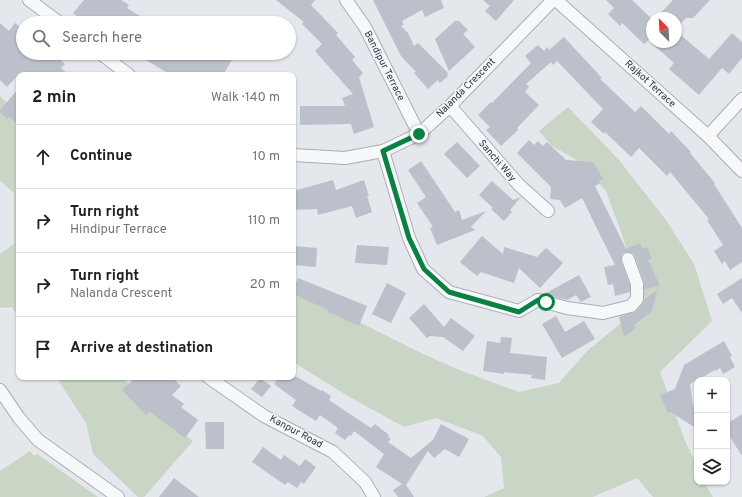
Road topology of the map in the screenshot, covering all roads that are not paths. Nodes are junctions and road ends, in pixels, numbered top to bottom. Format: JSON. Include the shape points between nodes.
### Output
{"nodes":[{"id":1,"x":30,"y":0,"type":"edge"},
{"id":2,"x":346,"y":0,"type":"edge"},
{"id":3,"x":553,"y":0,"type":"edge"},
{"id":4,"x":556,"y":0,"type":"edge"},
{"id":5,"x":51,"y":16,"type":"edge"},
{"id":6,"x":109,"y":60,"type":"edge"},
{"id":7,"x":125,"y":72,"type":"edge"},
{"id":8,"x":742,"y":99,"type":"edge"},
{"id":9,"x":450,"y":106,"type":"junction"},
{"id":10,"x":419,"y":134,"type":"junction"},
{"id":11,"x":708,"y":136,"type":"junction"},
{"id":12,"x":383,"y":151,"type":"junction"},
{"id":13,"x":296,"y":155,"type":"edge"},
{"id":14,"x":742,"y":172,"type":"edge"},
{"id":15,"x":548,"y":211,"type":"dead end"},
{"id":16,"x":628,"y":259,"type":"dead end"},
{"id":17,"x":212,"y":380,"type":"edge"},
{"id":18,"x":0,"y":390,"type":"edge"},
{"id":19,"x":118,"y":497,"type":"edge"},
{"id":20,"x":374,"y":497,"type":"edge"}],
"edges":[{"from":1,"to":5,"type":"street"},
{"from":2,"to":10,"type":"street","name":"Bandipur Terrace","via":[[365,27]]},
{"from":3,"to":9,"type":"street","name":"Nalanda Crescent"},
{"from":4,"to":11,"type":"street","name":"Rajkot Terrace"},
{"from":6,"to":7,"type":"street"},
{"from":8,"to":11,"type":"street"},
{"from":9,"to":10,"type":"street","name":"Nalanda Crescent"},
{"from":9,"to":15,"type":"street","name":"Sanchi Way","via":[[518,186]]},
{"from":10,"to":12,"type":"street","name":"Nalanda Crescent"},
{"from":11,"to":14,"type":"street","name":"Rajkot Terrace"},
{"from":12,"to":13,"type":"street","name":"Nalanda Crescent","via":[[345,158]]},
{"from":12,"to":16,"type":"street","via":[[409,238],[424,269],[449,292],[519,312],[538,300],[567,308],[603,313],[632,306],[637,299],[637,284]]},
{"from":17,"to":20,"type":"street","name":"Kanpur Road","via":[[264,416],[333,452],[364,482]]},
{"from":18,"to":19,"type":"street","via":[[38,440]]}]}
